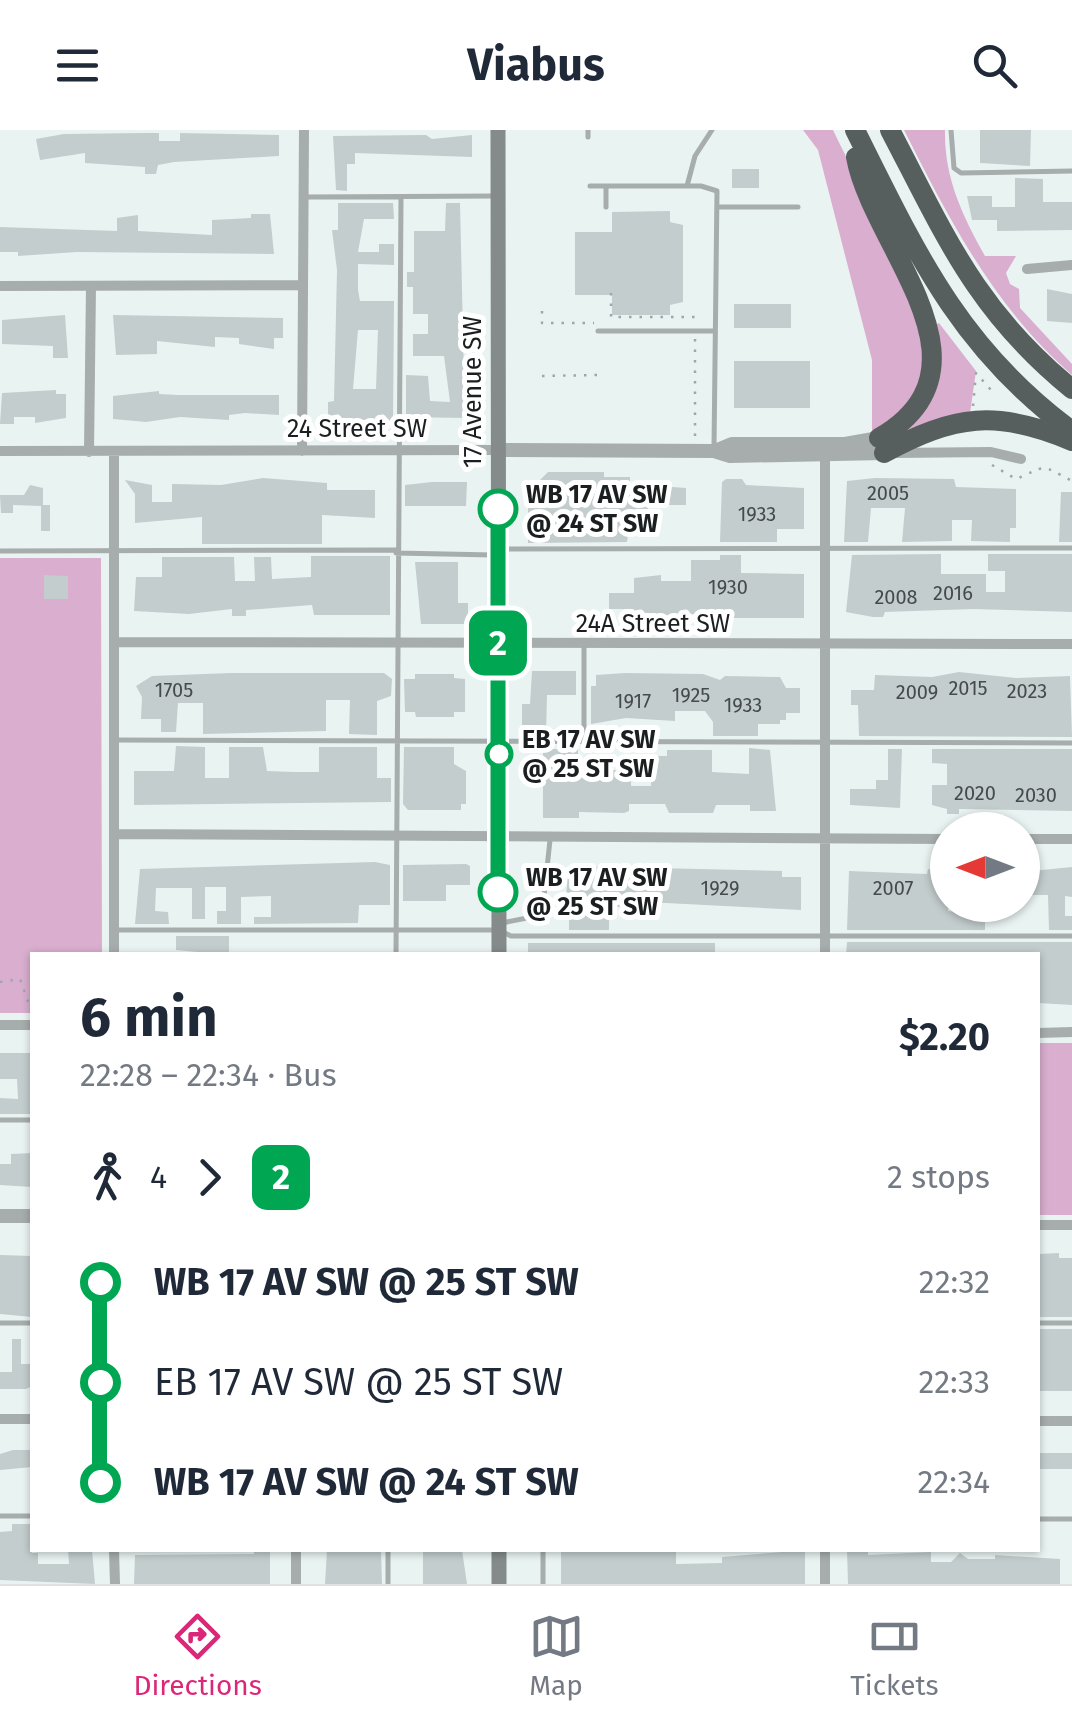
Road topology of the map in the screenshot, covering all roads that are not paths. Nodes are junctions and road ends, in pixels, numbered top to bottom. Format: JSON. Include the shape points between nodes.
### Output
{"nodes":[{"id":1,"x":304,"y":130,"type":"edge"},
{"id":2,"x":498,"y":130,"type":"edge"},
{"id":3,"x":712,"y":130,"type":"edge"},
{"id":4,"x":854,"y":130,"type":"edge"},
{"id":5,"x":890,"y":130,"type":"edge"},
{"id":6,"x":951,"y":130,"type":"edge"},
{"id":7,"x":1072,"y":171,"type":"edge"},
{"id":8,"x":590,"y":186,"type":"dead end"},
{"id":9,"x":606,"y":186,"type":"junction"},
{"id":10,"x":687,"y":186,"type":"junction"},
{"id":11,"x":498,"y":196,"type":"junction"},
{"id":12,"x":303,"y":197,"type":"junction"},
{"id":13,"x":402,"y":198,"type":"junction"},
{"id":14,"x":606,"y":207,"type":"dead end"},
{"id":15,"x":717,"y":207,"type":"junction"},
{"id":16,"x":798,"y":207,"type":"dead end"},
{"id":17,"x":1072,"y":264,"type":"edge"},
{"id":18,"x":1027,"y":269,"type":"dead end"},
{"id":19,"x":302,"y":285,"type":"junction"},
{"id":20,"x":0,"y":286,"type":"edge"},
{"id":21,"x":91,"y":286,"type":"junction"},
{"id":22,"x":598,"y":330,"type":"dead end"},
{"id":23,"x":713,"y":331,"type":"junction"},
{"id":24,"x":1072,"y":389,"type":"edge"},
{"id":25,"x":1072,"y":431,"type":"edge"},
{"id":26,"x":1072,"y":441,"type":"edge"},
{"id":27,"x":881,"y":446,"type":"junction"},
{"id":28,"x":498,"y":450,"type":"junction"},
{"id":29,"x":0,"y":451,"type":"edge"},
{"id":30,"x":302,"y":451,"type":"junction"},
{"id":31,"x":400,"y":451,"type":"junction"},
{"id":32,"x":90,"y":452,"type":"junction"},
{"id":33,"x":114,"y":452,"type":"junction"},
{"id":34,"x":714,"y":452,"type":"junction"},
{"id":35,"x":825,"y":457,"type":"junction"},
{"id":36,"x":1021,"y":459,"type":"dead end"},
{"id":37,"x":826,"y":547,"type":"junction"},
{"id":38,"x":1072,"y":548,"type":"edge"},
{"id":39,"x":114,"y":550,"type":"junction"},
{"id":40,"x":0,"y":551,"type":"edge"},
{"id":41,"x":396,"y":552,"type":"junction"},
{"id":42,"x":499,"y":552,"type":"junction"},
{"id":43,"x":114,"y":642,"type":"junction"},
{"id":44,"x":396,"y":644,"type":"junction"},
{"id":45,"x":498,"y":644,"type":"junction"},
{"id":46,"x":584,"y":644,"type":"junction"},
{"id":47,"x":826,"y":644,"type":"junction"},
{"id":48,"x":1072,"y":644,"type":"edge"},
{"id":49,"x":114,"y":740,"type":"junction"},
{"id":50,"x":499,"y":740,"type":"junction"},
{"id":51,"x":397,"y":741,"type":"junction"},
{"id":52,"x":825,"y":743,"type":"junction"},
{"id":53,"x":1072,"y":743,"type":"edge"},
{"id":54,"x":584,"y":744,"type":"junction"},
{"id":55,"x":114,"y":834,"type":"junction"},
{"id":56,"x":397,"y":834,"type":"junction"},
{"id":57,"x":498,"y":836,"type":"junction"},
{"id":58,"x":825,"y":839,"type":"junction"},
{"id":59,"x":930,"y":839,"type":"edge"},
{"id":60,"x":1040,"y":839,"type":"edge"},
{"id":61,"x":1072,"y":839,"type":"edge"},
{"id":62,"x":550,"y":840,"type":"junction"},
{"id":63,"x":499,"y":927,"type":"junction"},
{"id":64,"x":114,"y":930,"type":"junction"},
{"id":65,"x":396,"y":930,"type":"junction"},
{"id":66,"x":825,"y":936,"type":"junction"},
{"id":67,"x":1072,"y":936,"type":"edge"},
{"id":68,"x":114,"y":952,"type":"edge"},
{"id":69,"x":396,"y":952,"type":"edge"},
{"id":70,"x":499,"y":952,"type":"edge"},
{"id":71,"x":825,"y":952,"type":"edge"},
{"id":72,"x":0,"y":1025,"type":"edge"},
{"id":73,"x":30,"y":1025,"type":"edge"},
{"id":74,"x":1040,"y":1032,"type":"edge"},
{"id":75,"x":1072,"y":1032,"type":"edge"},
{"id":76,"x":0,"y":1120,"type":"edge"},
{"id":77,"x":30,"y":1120,"type":"edge"},
{"id":78,"x":0,"y":1216,"type":"edge"},
{"id":79,"x":30,"y":1216,"type":"edge"},
{"id":80,"x":1040,"y":1225,"type":"edge"},
{"id":81,"x":1072,"y":1225,"type":"edge"},
{"id":82,"x":30,"y":1322,"type":"edge"},
{"id":83,"x":0,"y":1323,"type":"edge"},
{"id":84,"x":1040,"y":1323,"type":"edge"},
{"id":85,"x":1072,"y":1323,"type":"edge"},
{"id":86,"x":0,"y":1419,"type":"edge"},
{"id":87,"x":30,"y":1419,"type":"edge"},
{"id":88,"x":1040,"y":1420,"type":"edge"},
{"id":89,"x":1072,"y":1420,"type":"edge"},
{"id":90,"x":0,"y":1516,"type":"edge"},
{"id":91,"x":30,"y":1516,"type":"edge"},
{"id":92,"x":1040,"y":1519,"type":"edge"},
{"id":93,"x":1072,"y":1519,"type":"edge"},
{"id":94,"x":114,"y":1552,"type":"edge"},
{"id":95,"x":296,"y":1552,"type":"edge"},
{"id":96,"x":388,"y":1552,"type":"edge"},
{"id":97,"x":499,"y":1552,"type":"edge"},
{"id":98,"x":543,"y":1552,"type":"edge"},
{"id":99,"x":824,"y":1552,"type":"edge"},
{"id":100,"x":115,"y":1584,"type":"edge"},
{"id":101,"x":296,"y":1584,"type":"edge"},
{"id":102,"x":388,"y":1584,"type":"edge"},
{"id":103,"x":499,"y":1584,"type":"edge"},
{"id":104,"x":543,"y":1584,"type":"edge"},
{"id":105,"x":826,"y":1584,"type":"edge"}],
"edges":[{"from":1,"to":12,"type":"street"},
{"from":2,"to":11,"type":"main road","name":"17 Avenue SW"},
{"from":3,"to":10,"type":"lane"},
{"from":4,"to":25,"type":"highway","via":[[952,313],[1008,380]]},
{"from":4,"to":27,"type":"highway","via":[[857,164],[915,292],[930,343],[930,377],[919,403]]},
{"from":5,"to":24,"type":"highway","via":[[973,284],[1029,352]]},
{"from":6,"to":7,"type":"lane","via":[[950,153],[961,173]]},
{"from":8,"to":9,"type":"lane"},
{"from":9,"to":10,"type":"lane"},
{"from":9,"to":14,"type":"lane"},
{"from":10,"to":15,"type":"lane","via":[[717,191]]},
{"from":11,"to":13,"type":"lane"},
{"from":11,"to":28,"type":"main road","name":"17 Avenue SW"},
{"from":12,"to":13,"type":"lane"},
{"from":12,"to":19,"type":"street"},
{"from":13,"to":31,"type":"lane"},
{"from":15,"to":16,"type":"lane"},
{"from":15,"to":23,"type":"lane"},
{"from":17,"to":18,"type":"street"},
{"from":19,"to":21,"type":"street"},
{"from":19,"to":30,"type":"street"},
{"from":20,"to":21,"type":"street"},
{"from":21,"to":32,"type":"street"},
{"from":22,"to":23,"type":"lane"},
{"from":23,"to":34,"type":"lane"},
{"from":26,"to":27,"type":"highway","via":[[1003,419],[973,418]]},
{"from":27,"to":34,"type":"street","name":"24 Street SW","via":[[732,444]]},
{"from":27,"to":35,"type":"street","name":"24 Street SW"},
{"from":27,"to":36,"type":"street","name":"24 Street SW"},
{"from":28,"to":31,"type":"street","name":"24 Street SW"},
{"from":28,"to":34,"type":"street","name":"24 Street SW"},
{"from":28,"to":42,"type":"main road","name":"17 Avenue SW"},
{"from":29,"to":32,"type":"street","name":"24 Street SW"},
{"from":30,"to":31,"type":"street","name":"24 Street SW"},
{"from":30,"to":33,"type":"street","name":"24 Street SW"},
{"from":31,"to":41,"type":"lane"},
{"from":32,"to":33,"type":"street","name":"24 Street SW"},
{"from":33,"to":39,"type":"street"},
{"from":34,"to":35,"type":"street","name":"24 Street SW"},
{"from":35,"to":37,"type":"street"},
{"from":37,"to":38,"type":"lane"},
{"from":37,"to":42,"type":"lane"},
{"from":37,"to":47,"type":"street"},
{"from":39,"to":40,"type":"lane"},
{"from":39,"to":41,"type":"lane"},
{"from":39,"to":43,"type":"street"},
{"from":41,"to":42,"type":"lane"},
{"from":41,"to":44,"type":"lane"},
{"from":42,"to":45,"type":"main road","name":"17 Avenue SW"},
{"from":43,"to":44,"type":"street","name":"24A Street SW"},
{"from":43,"to":49,"type":"street"},
{"from":44,"to":45,"type":"street","name":"24A Street SW"},
{"from":44,"to":51,"type":"lane"},
{"from":45,"to":46,"type":"street","name":"24A Street SW"},
{"from":45,"to":50,"type":"main road","name":"17 Avenue SW"},
{"from":46,"to":47,"type":"street","name":"24A Street SW"},
{"from":46,"to":54,"type":"lane"},
{"from":47,"to":48,"type":"street","name":"24A Street SW"},
{"from":47,"to":52,"type":"street"},
{"from":49,"to":51,"type":"lane"},
{"from":49,"to":55,"type":"street"},
{"from":50,"to":51,"type":"lane"},
{"from":50,"to":54,"type":"lane"},
{"from":50,"to":57,"type":"main road","name":"17 Avenue SW"},
{"from":51,"to":56,"type":"lane"},
{"from":52,"to":53,"type":"lane"},
{"from":52,"to":54,"type":"lane"},
{"from":52,"to":58,"type":"street"},
{"from":55,"to":56,"type":"street"},
{"from":55,"to":64,"type":"street"},
{"from":56,"to":57,"type":"street"},
{"from":56,"to":65,"type":"lane"},
{"from":57,"to":62,"type":"street"},
{"from":57,"to":63,"type":"main road","name":"17 Avenue SW"},
{"from":58,"to":59,"type":"street"},
{"from":58,"to":62,"type":"street"},
{"from":58,"to":66,"type":"street"},
{"from":60,"to":61,"type":"street"},
{"from":62,"to":63,"type":"lane","via":[[542,915]]},
{"from":63,"to":65,"type":"lane"},
{"from":63,"to":66,"type":"lane","via":[[511,936]]},
{"from":63,"to":70,"type":"main road","name":"17 Avenue SW"},
{"from":64,"to":65,"type":"lane"},
{"from":64,"to":68,"type":"street"},
{"from":65,"to":69,"type":"lane"},
{"from":66,"to":67,"type":"lane"},
{"from":66,"to":71,"type":"street"},
{"from":72,"to":73,"type":"street"},
{"from":74,"to":75,"type":"street"},
{"from":76,"to":77,"type":"lane"},
{"from":78,"to":79,"type":"street"},
{"from":80,"to":81,"type":"street"},
{"from":82,"to":83,"type":"lane"},
{"from":84,"to":85,"type":"lane"},
{"from":86,"to":87,"type":"street"},
{"from":88,"to":89,"type":"street"},
{"from":90,"to":91,"type":"lane"},
{"from":92,"to":93,"type":"lane"},
{"from":94,"to":100,"type":"street"},
{"from":95,"to":101,"type":"street"},
{"from":96,"to":102,"type":"lane"},
{"from":97,"to":103,"type":"main road"},
{"from":98,"to":104,"type":"lane"},
{"from":99,"to":105,"type":"street"}]}
